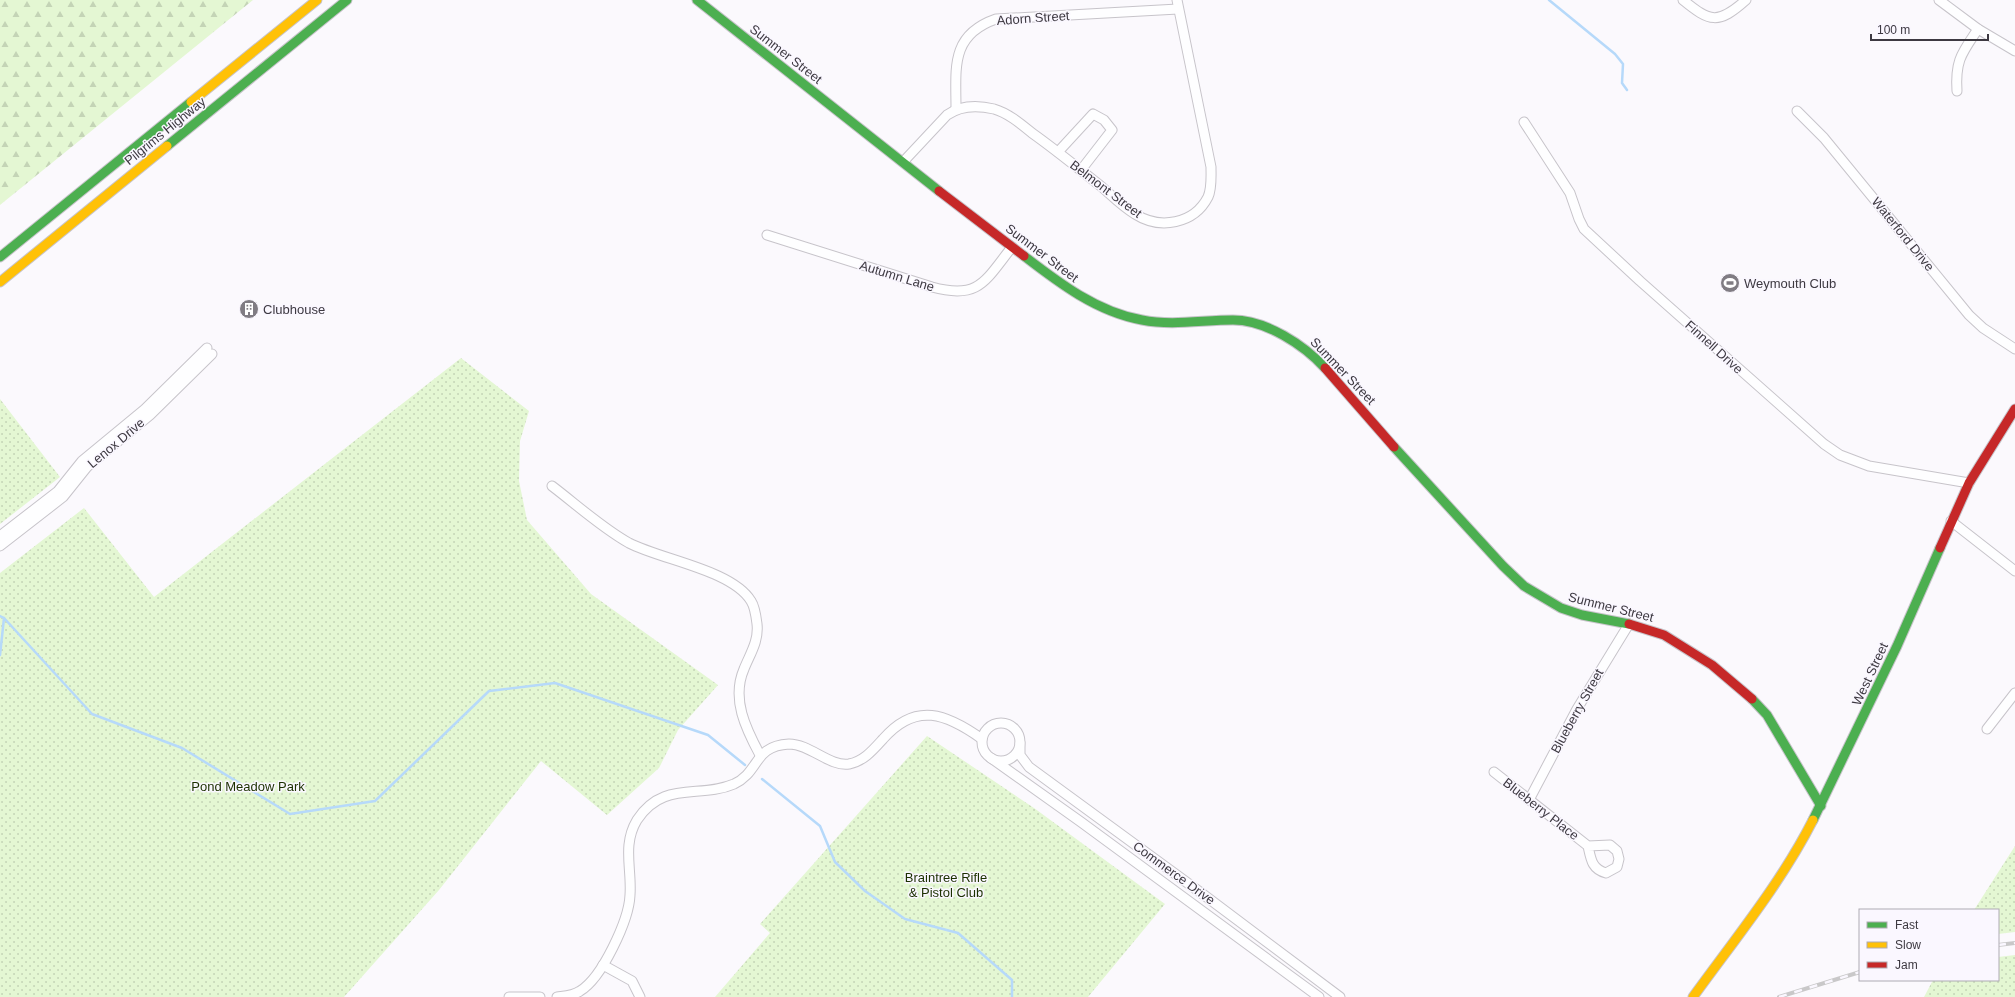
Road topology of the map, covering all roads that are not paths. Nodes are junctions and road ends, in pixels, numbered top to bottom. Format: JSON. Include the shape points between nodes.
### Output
{"nodes":[{"id":1,"x":317,"y":0,"type":"edge"},
{"id":2,"x":347,"y":0,"type":"edge"},
{"id":3,"x":697,"y":0,"type":"edge"},
{"id":4,"x":1683,"y":0,"type":"edge"},
{"id":5,"x":1746,"y":0,"type":"edge"},
{"id":6,"x":1939,"y":0,"type":"edge"},
{"id":7,"x":1178,"y":5,"type":"edge"},
{"id":8,"x":1978,"y":29,"type":"junction"},
{"id":9,"x":2015,"y":51,"type":"edge"},
{"id":10,"x":1957,"y":91,"type":"dead end"},
{"id":11,"x":956,"y":109,"type":"junction"},
{"id":12,"x":1797,"y":111,"type":"dead end"},
{"id":13,"x":1524,"y":122,"type":"dead end"},
{"id":14,"x":1058,"y":152,"type":"junction"},
{"id":15,"x":903,"y":162,"type":"junction"},
{"id":16,"x":1081,"y":170,"type":"junction"},
{"id":17,"x":767,"y":235,"type":"dead end"},
{"id":18,"x":1012,"y":247,"type":"junction"},
{"id":19,"x":0,"y":257,"type":"edge"},
{"id":20,"x":0,"y":282,"type":"edge"},
{"id":21,"x":2015,"y":349,"type":"edge"},
{"id":22,"x":210,"y":351,"type":"dead end"},
{"id":23,"x":2015,"y":409,"type":"edge"},
{"id":24,"x":1969,"y":483,"type":"junction"},
{"id":25,"x":552,"y":486,"type":"dead end"},
{"id":26,"x":1951,"y":521,"type":"junction"},
{"id":27,"x":22,"y":524,"type":"junction"},
{"id":28,"x":0,"y":536,"type":"edge"},
{"id":29,"x":0,"y":546,"type":"edge"},
{"id":30,"x":2015,"y":571,"type":"edge"},
{"id":31,"x":1629,"y":624,"type":"junction"},
{"id":32,"x":2015,"y":693,"type":"edge"},
{"id":33,"x":1988,"y":729,"type":"dead end"},
{"id":34,"x":982,"y":739,"type":"junction"},
{"id":35,"x":1020,"y":744,"type":"junction"},
{"id":36,"x":760,"y":755,"type":"junction"},
{"id":37,"x":992,"y":758,"type":"junction"},
{"id":38,"x":1494,"y":772,"type":"dead end"},
{"id":39,"x":1529,"y":800,"type":"junction"},
{"id":40,"x":1821,"y":806,"type":"junction"},
{"id":41,"x":1588,"y":846,"type":"dead end"},
{"id":42,"x":603,"y":964,"type":"junction"},
{"id":43,"x":509,"y":997,"type":"edge"},
{"id":44,"x":540,"y":997,"type":"edge"},
{"id":45,"x":557,"y":997,"type":"edge"},
{"id":46,"x":640,"y":997,"type":"edge"},
{"id":47,"x":1319,"y":997,"type":"edge"},
{"id":48,"x":1340,"y":997,"type":"edge"},
{"id":49,"x":1693,"y":997,"type":"edge"}],
"edges":[{"from":1,"to":19,"type":"main road","name":"Pilgrims Highway"},
{"from":2,"to":20,"type":"main road","name":"Pilgrims Highway"},
{"from":3,"to":15,"type":"main road","name":"Summer Street"},
{"from":4,"to":5,"type":"street","via":[[1707,17],[1717,19]]},
{"from":6,"to":8,"type":"street"},
{"from":7,"to":11,"type":"street","name":"Adorn Street","via":[[996,19],[982,24],[971,32],[961,46],[956,71]]},
{"from":7,"to":16,"type":"street","name":"Belmont Street","via":[[1211,167],[1208,196],[1193,215],[1168,224],[1152,222],[1135,214]]},
{"from":8,"to":9,"type":"street"},
{"from":8,"to":10,"type":"street","via":[[1958,65]]},
{"from":11,"to":14,"type":"street","name":"Belmont Street","via":[[972,106],[1004,113]]},
{"from":11,"to":15,"type":"street","via":[[947,115]]},
{"from":12,"to":21,"type":"street","name":"Waterford Drive","via":[[1820,134],[1969,315],[1983,328]]},
{"from":13,"to":24,"type":"street","name":"Finnell Drive","via":[[1570,193],[1579,219],[1589,234],[1824,444],[1840,455],[1871,466]]},
{"from":14,"to":16,"type":"street","name":"Belmont Street"},
{"from":14,"to":16,"type":"street","via":[[1093,114],[1104,120],[1112,130]]},
{"from":15,"to":18,"type":"main road","name":"Summer Street"},
{"from":17,"to":18,"type":"street","name":"Autumn Lane","via":[[954,292],[965,292],[982,283]]},
{"from":18,"to":31,"type":"main road","name":"Summer Street","via":[[1079,296],[1118,313],[1161,323],[1235,320],[1286,336],[1313,355],[1424,481],[1524,586],[1561,608],[1582,615]]},
{"from":22,"to":27,"type":"street","name":"Lenox Drive","via":[[153,412],[88,467],[63,497]]},
{"from":23,"to":24,"type":"main road","name":"West Street"},
{"from":24,"to":26,"type":"main road","name":"West Street"},
{"from":25,"to":36,"type":"street","via":[[628,542],[721,578],[749,598],[755,612],[757,635],[755,646],[741,676],[739,699],[742,716]]},
{"from":26,"to":30,"type":"street"},
{"from":26,"to":40,"type":"main road","name":"West Street","via":[[1897,646]]},
{"from":27,"to":28,"type":"street","name":"Lenox Drive"},
{"from":27,"to":29,"type":"street","name":"Lenox Drive"},
{"from":31,"to":39,"type":"street","name":"Blueberry Street","via":[[1577,709]]},
{"from":31,"to":40,"type":"main road","name":"Summer Street","via":[[1664,635],[1684,646],[1734,682],[1756,702],[1785,742]]},
{"from":32,"to":33,"type":"street"},
{"from":34,"to":35,"type":"street","via":[[988,728],[1000,723],[1012,726]]},
{"from":34,"to":36,"type":"street","via":[[948,718],[926,714],[898,725],[867,756],[852,764],[841,764],[793,744],[771,748]]},
{"from":34,"to":37,"type":"street","via":[[984,750]]},
{"from":35,"to":37,"type":"street","via":[[1010,758]]},
{"from":35,"to":48,"type":"street","name":"Commerce Drive","via":[[1020,755],[1029,767]]},
{"from":36,"to":42,"type":"street","via":[[749,772],[737,782],[668,796],[653,804],[641,815],[628,844],[631,890],[628,911],[618,938]]},
{"from":37,"to":47,"type":"street","name":"Commerce Drive"},
{"from":38,"to":39,"type":"street","name":"Blueberry Place"},
{"from":39,"to":41,"type":"street","name":"Blueberry Place"},
{"from":40,"to":49,"type":"main road","name":"West Street","via":[[1788,865]]},
{"from":42,"to":45,"type":"street","via":[[584,989],[572,995]]},
{"from":42,"to":46,"type":"street","via":[[632,981]]},
{"from":43,"to":44,"type":"street"}]}
